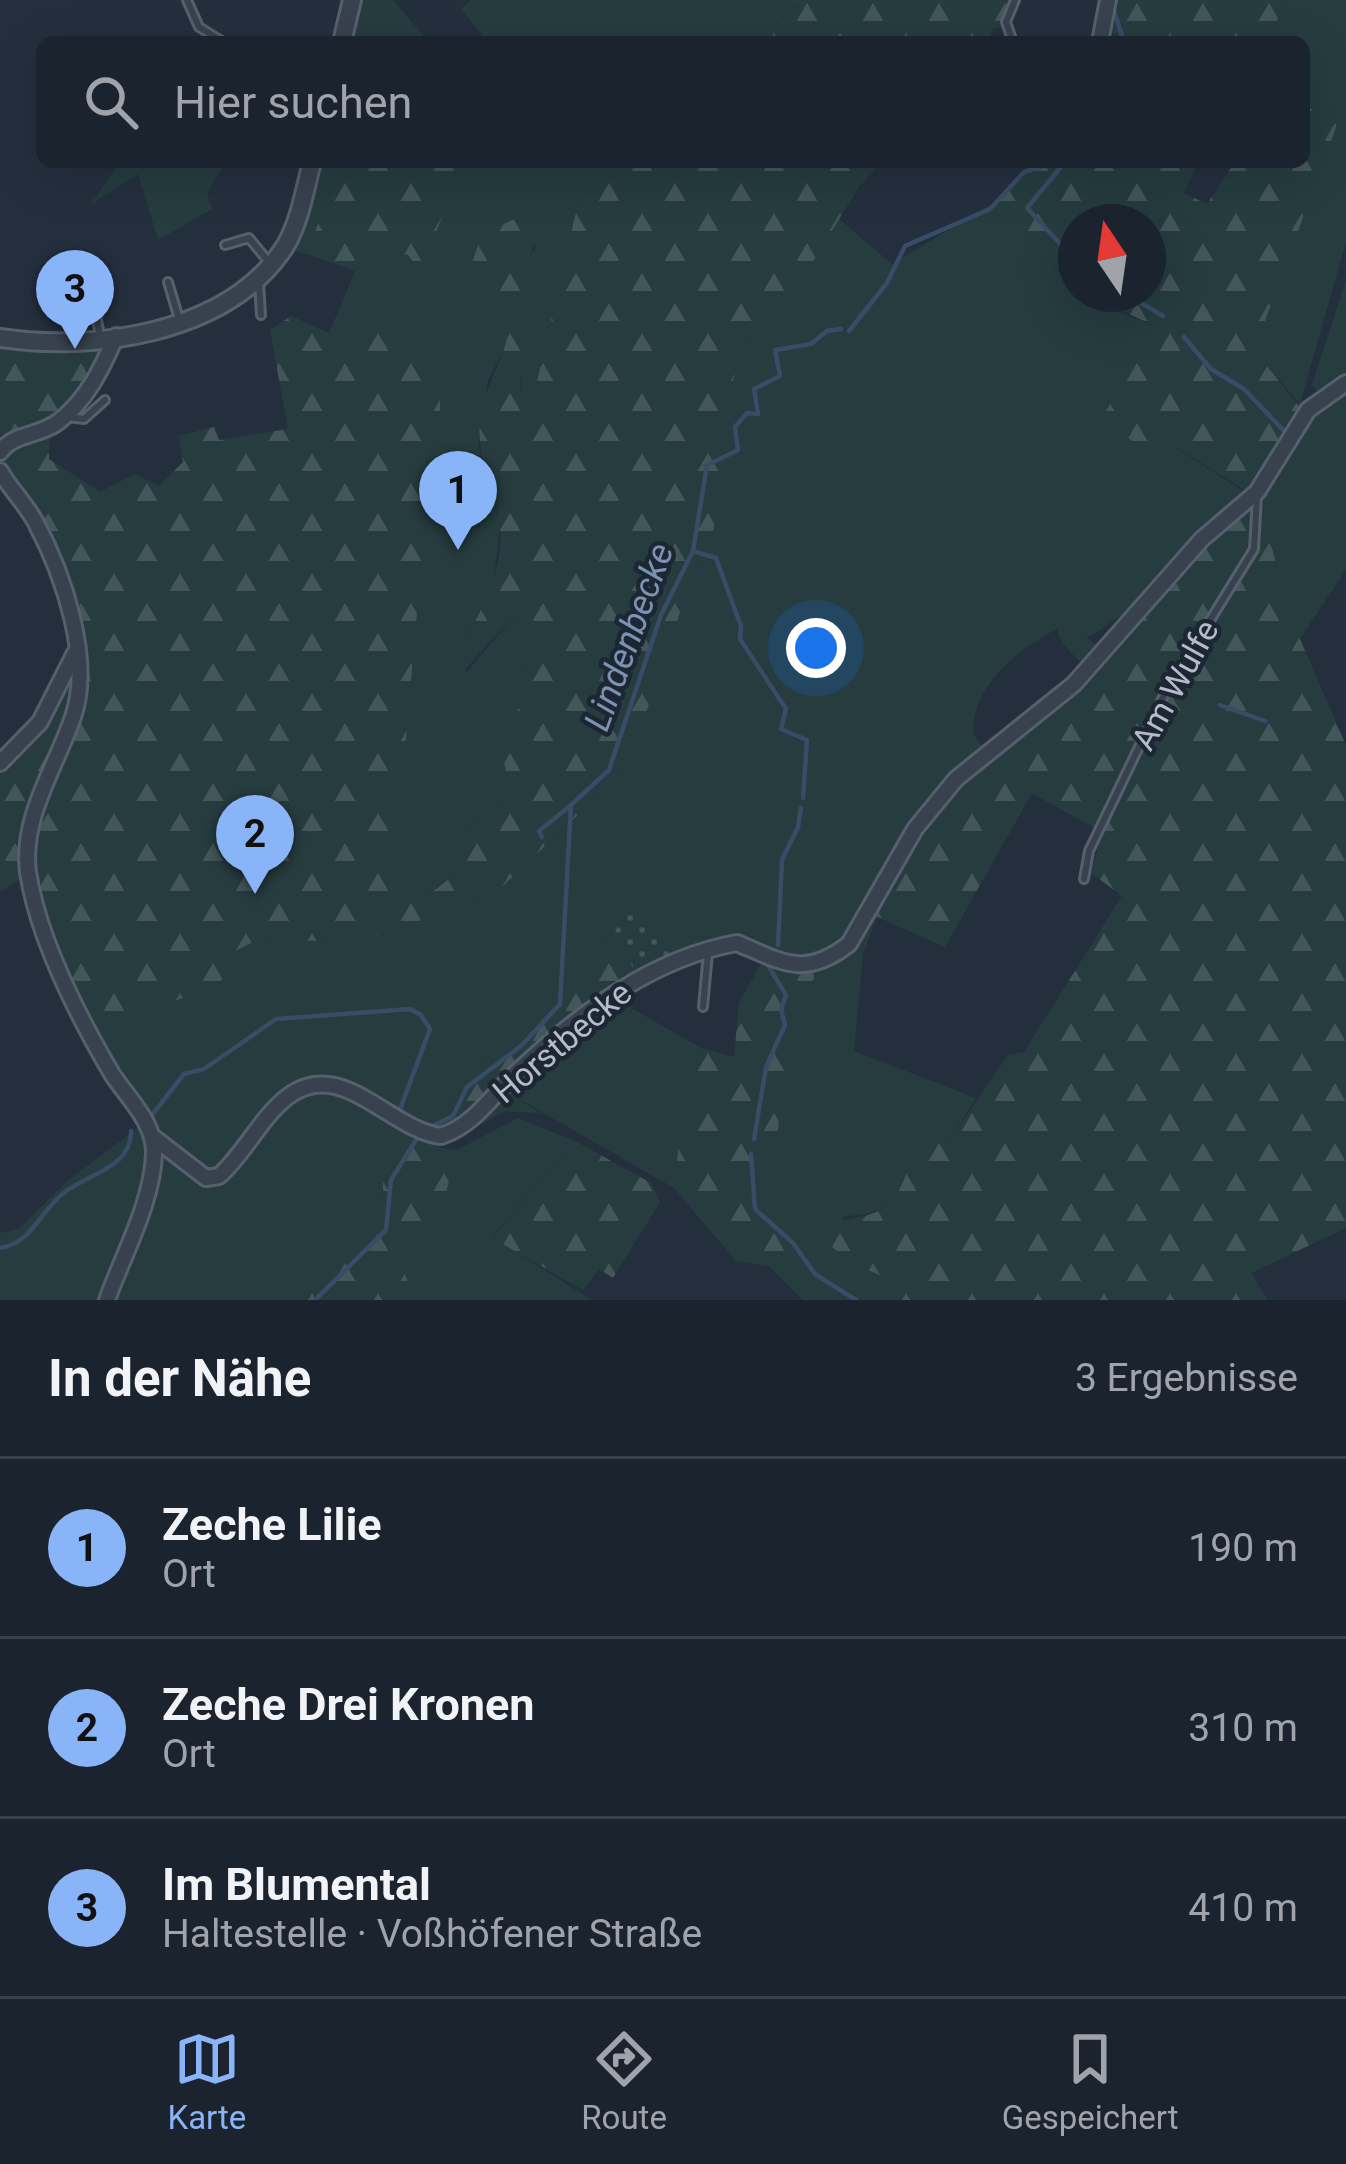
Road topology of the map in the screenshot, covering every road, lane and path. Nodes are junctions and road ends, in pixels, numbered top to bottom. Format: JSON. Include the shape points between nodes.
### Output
{"nodes":[{"id":1,"x":187,"y":0,"type":"edge"},
{"id":2,"x":352,"y":0,"type":"edge"},
{"id":3,"x":1015,"y":0,"type":"edge"},
{"id":4,"x":1108,"y":0,"type":"edge"},
{"id":5,"x":213,"y":36,"type":"edge"},
{"id":6,"x":343,"y":36,"type":"edge"},
{"id":7,"x":1011,"y":36,"type":"edge"},
{"id":8,"x":1101,"y":36,"type":"edge"},
{"id":9,"x":310,"y":168,"type":"edge"},
{"id":10,"x":225,"y":245,"type":"dead end"},
{"id":11,"x":271,"y":263,"type":"junction"},
{"id":12,"x":256,"y":279,"type":"junction"},
{"id":13,"x":168,"y":282,"type":"dead end"},
{"id":14,"x":92,"y":292,"type":"dead end"},
{"id":15,"x":185,"y":314,"type":"junction"},
{"id":16,"x":261,"y":315,"type":"dead end"},
{"id":17,"x":156,"y":327,"type":"junction"},
{"id":18,"x":108,"y":337,"type":"junction"},
{"id":19,"x":0,"y":338,"type":"edge"},
{"id":20,"x":160,"y":347,"type":"dead end"},
{"id":21,"x":1346,"y":383,"type":"edge"},
{"id":22,"x":105,"y":400,"type":"dead end"},
{"id":23,"x":65,"y":415,"type":"junction"},
{"id":24,"x":0,"y":452,"type":"edge"},
{"id":25,"x":0,"y":471,"type":"edge"},
{"id":26,"x":1257,"y":492,"type":"junction"},
{"id":27,"x":75,"y":653,"type":"junction"},
{"id":28,"x":0,"y":763,"type":"edge"},
{"id":29,"x":1084,"y":879,"type":"dead end"},
{"id":30,"x":709,"y":950,"type":"junction"},
{"id":31,"x":703,"y":1007,"type":"dead end"},
{"id":32,"x":153,"y":1137,"type":"junction"},
{"id":33,"x":107,"y":1300,"type":"edge"}],
"edges":[{"from":1,"to":5,"type":"lane","via":[[199,28]]},
{"from":2,"to":6,"type":"street"},
{"from":3,"to":7,"type":"lane","via":[[1006,22]]},
{"from":4,"to":8,"type":"street"},
{"from":9,"to":11,"type":"street","via":[[284,248]]},
{"from":10,"to":11,"type":"lane","via":[[249,238]]},
{"from":11,"to":12,"type":"street"},
{"from":12,"to":15,"type":"street","via":[[214,310]]},
{"from":12,"to":16,"type":"lane"},
{"from":13,"to":15,"type":"lane"},
{"from":14,"to":18,"type":"lane"},
{"from":15,"to":17,"type":"street"},
{"from":17,"to":18,"type":"street"},
{"from":17,"to":20,"type":"lane"},
{"from":18,"to":19,"type":"street","via":[[47,345]]},
{"from":18,"to":23,"type":"street","via":[[101,372]]},
{"from":21,"to":26,"type":"street","name":"Horstbecke","via":[[1308,410]]},
{"from":22,"to":23,"type":"lane","via":[[84,419]]},
{"from":23,"to":24,"type":"street"},
{"from":25,"to":27,"type":"street","via":[[44,540]]},
{"from":26,"to":29,"type":"lane","name":"Am Wulfe","via":[[1254,549],[1164,695],[1089,851]]},
{"from":26,"to":30,"type":"street","name":"Horstbecke","via":[[1202,538],[1074,684],[956,779],[915,829],[849,944],[816,966],[737,943]]},
{"from":27,"to":28,"type":"street","via":[[40,722]]},
{"from":27,"to":32,"type":"street","via":[[75,713],[34,820],[28,868],[40,917],[92,1035]]},
{"from":30,"to":31,"type":"lane"},
{"from":30,"to":32,"type":"street","name":"Horstbecke","via":[[623,985],[450,1133],[429,1135],[346,1088],[322,1084],[289,1095],[219,1177],[206,1178]]},
{"from":32,"to":33,"type":"street","via":[[148,1186]]}]}
